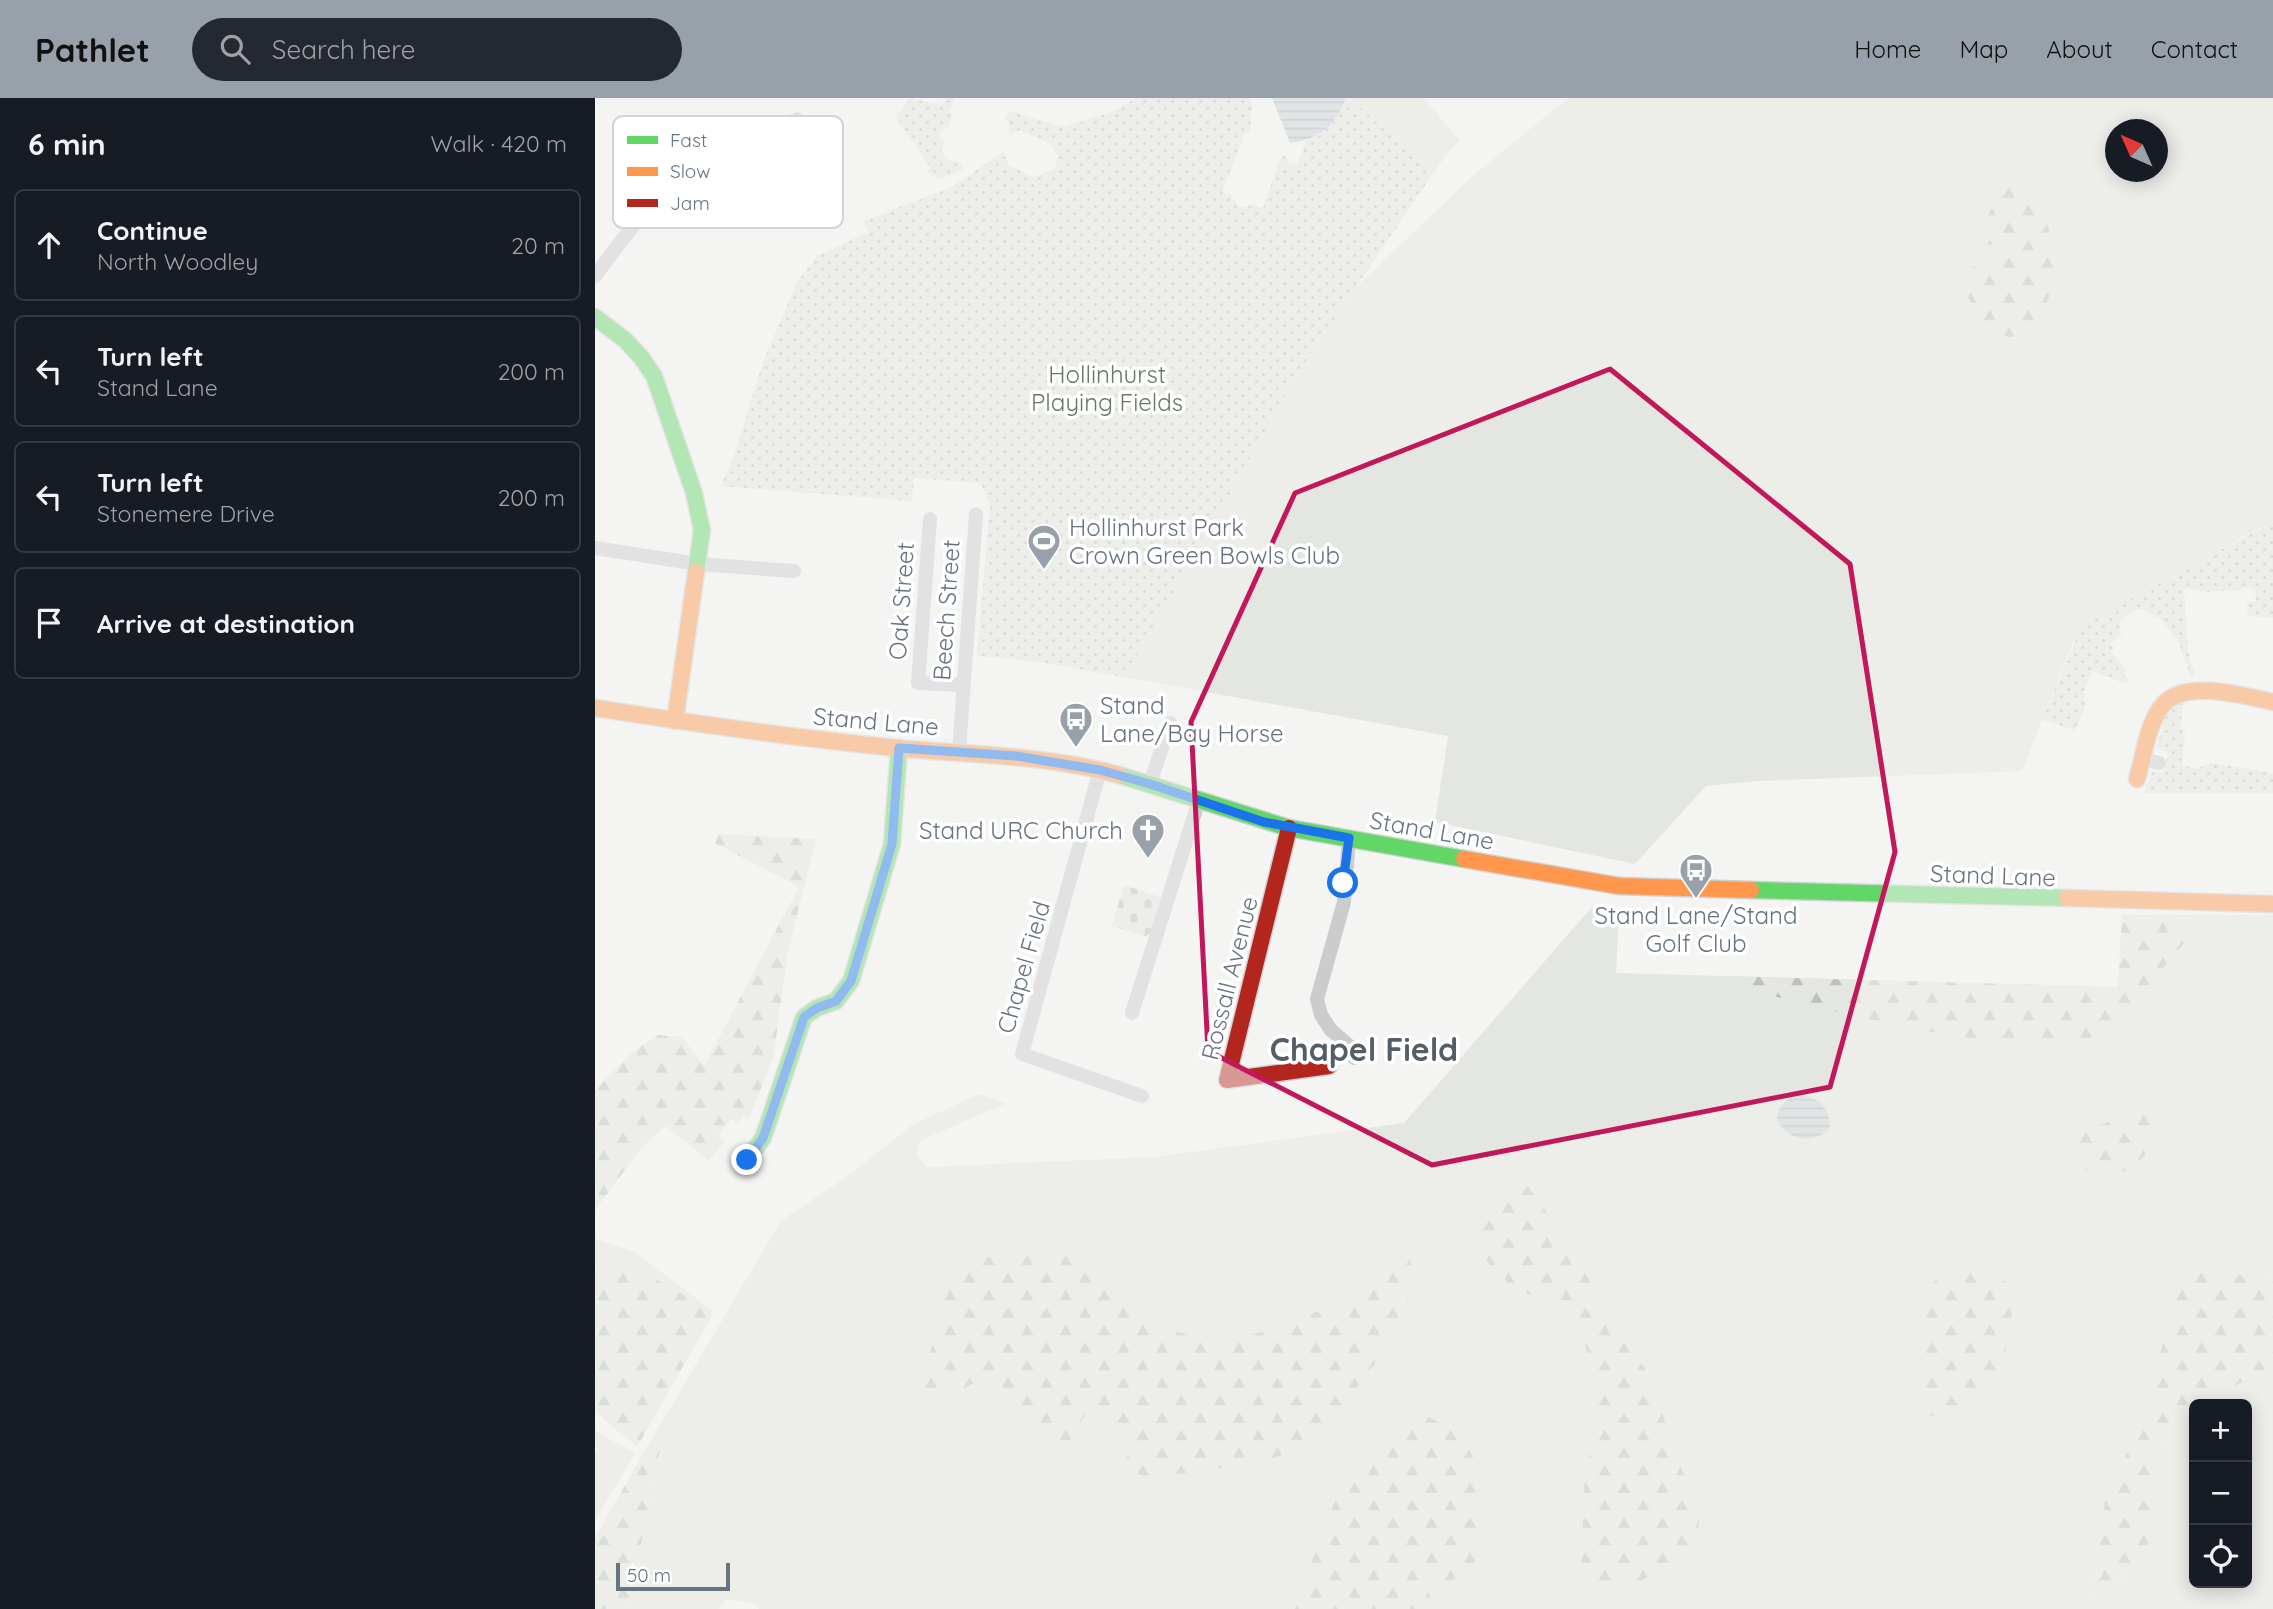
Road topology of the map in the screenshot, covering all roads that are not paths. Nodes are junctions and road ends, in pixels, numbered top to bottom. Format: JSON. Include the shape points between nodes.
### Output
{"nodes":[{"id":1,"x":630,"y":228,"type":"edge"},
{"id":2,"x":595,"y":276,"type":"edge"},
{"id":3,"x":595,"y":317,"type":"edge"},
{"id":4,"x":976,"y":514,"type":"dead end"},
{"id":5,"x":930,"y":519,"type":"dead end"},
{"id":6,"x":595,"y":548,"type":"edge"},
{"id":7,"x":698,"y":564,"type":"junction"},
{"id":8,"x":794,"y":570,"type":"dead end"},
{"id":9,"x":963,"y":685,"type":"junction"},
{"id":10,"x":2273,"y":702,"type":"edge"},
{"id":11,"x":595,"y":708,"type":"edge"},
{"id":12,"x":675,"y":721,"type":"junction"},
{"id":13,"x":1170,"y":723,"type":"dead end"},
{"id":14,"x":899,"y":748,"type":"junction"},
{"id":15,"x":959,"y":751,"type":"junction"},
{"id":16,"x":1100,"y":770,"type":"junction"},
{"id":17,"x":2137,"y":779,"type":"dead end"},
{"id":18,"x":1150,"y":784,"type":"junction"},
{"id":19,"x":1199,"y":800,"type":"junction"},
{"id":20,"x":1289,"y":828,"type":"junction"},
{"id":21,"x":1349,"y":838,"type":"junction"},
{"id":22,"x":2273,"y":904,"type":"edge"},
{"id":23,"x":1132,"y":1013,"type":"dead end"},
{"id":24,"x":1354,"y":1058,"type":"dead end"},
{"id":25,"x":1329,"y":1066,"type":"dead end"},
{"id":26,"x":1142,"y":1096,"type":"dead end"},
{"id":27,"x":747,"y":1160,"type":"dead end"}],
"edges":[{"from":1,"to":2,"type":"street"},
{"from":3,"to":7,"type":"street","via":[[625,340],[654,376],[694,493],[702,530]]},
{"from":4,"to":9,"type":"street","name":"Beech Street"},
{"from":5,"to":9,"type":"street","name":"Oak Street","via":[[918,683]]},
{"from":6,"to":7,"type":"street"},
{"from":7,"to":8,"type":"street"},
{"from":7,"to":12,"type":"street"},
{"from":9,"to":15,"type":"street","name":"Beech Street"},
{"from":10,"to":17,"type":"street","via":[[2178,692],[2161,706],[2152,761]]},
{"from":11,"to":12,"type":"street","name":"Stand Lane"},
{"from":12,"to":14,"type":"street","name":"Stand Lane"},
{"from":13,"to":18,"type":"street"},
{"from":14,"to":15,"type":"street","name":"Stand Lane"},
{"from":14,"to":27,"type":"street","via":[[892,844],[851,981],[836,1001],[804,1017],[763,1138]]},
{"from":15,"to":16,"type":"street","name":"Stand Lane"},
{"from":16,"to":18,"type":"street","name":"Stand Lane"},
{"from":16,"to":26,"type":"street","name":"Chapel Field","via":[[1022,1054]]},
{"from":18,"to":19,"type":"street","name":"Stand Lane"},
{"from":19,"to":20,"type":"street","name":"Stand Lane"},
{"from":19,"to":23,"type":"street"},
{"from":20,"to":21,"type":"street","name":"Stand Lane"},
{"from":20,"to":25,"type":"street","name":"Rossall Avenue","via":[[1227,1080]]},
{"from":21,"to":22,"type":"street","name":"Stand Lane","via":[[1619,887]]},
{"from":21,"to":24,"type":"street","via":[[1344,902],[1317,999],[1321,1015],[1354,1050]]}]}
